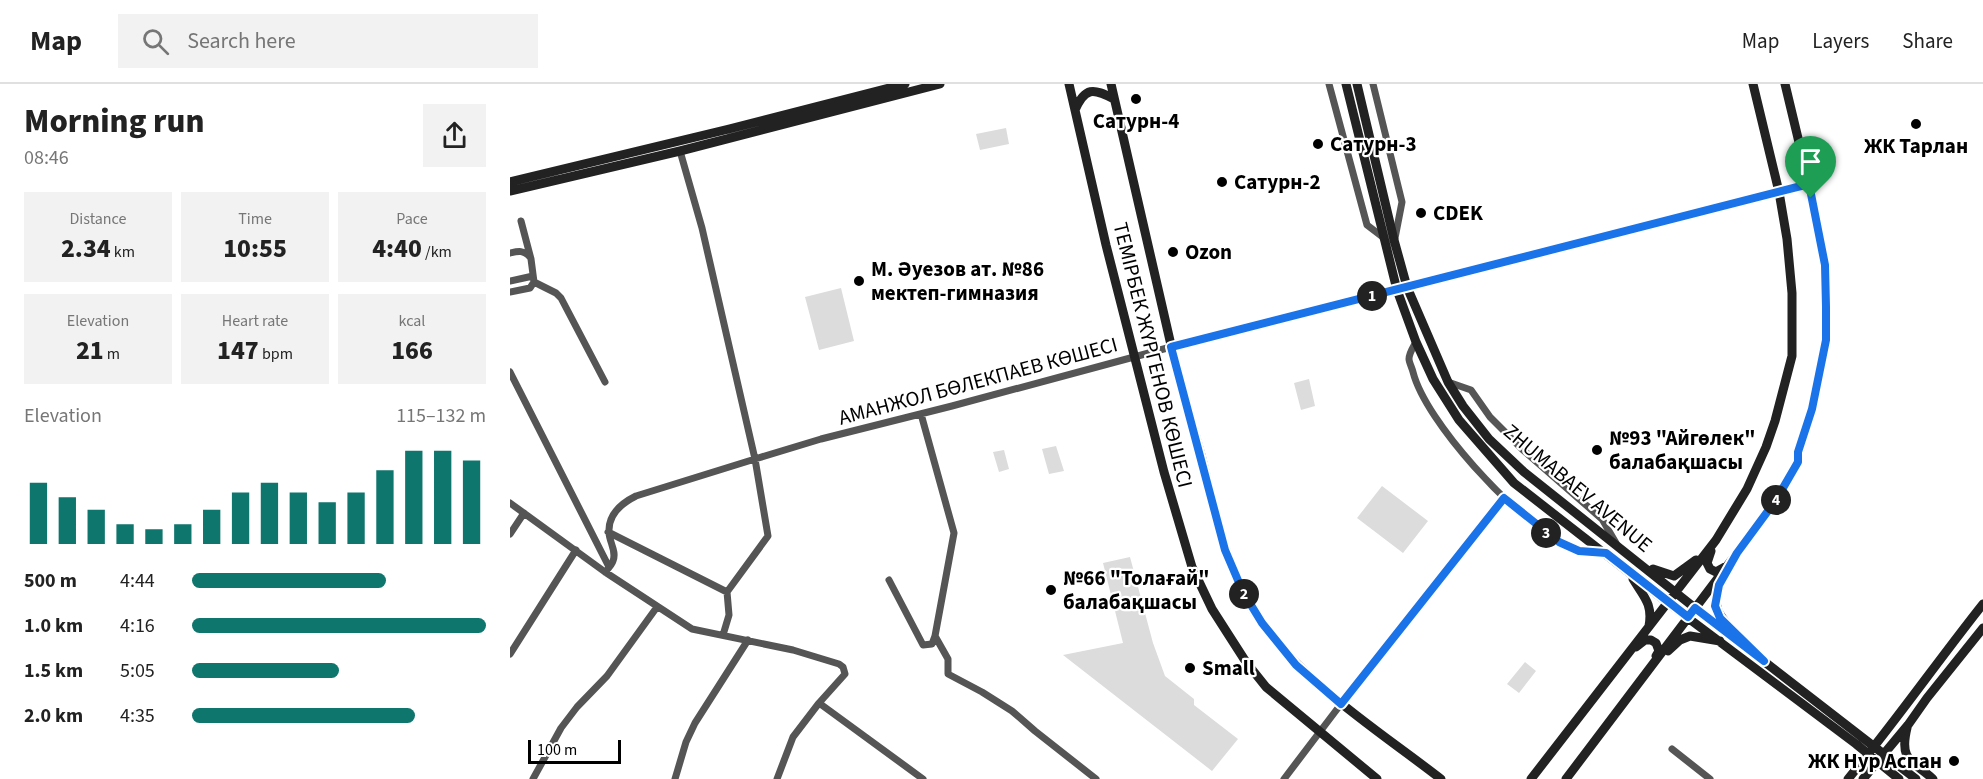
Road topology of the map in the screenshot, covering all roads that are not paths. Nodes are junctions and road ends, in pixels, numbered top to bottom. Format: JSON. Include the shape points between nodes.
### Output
{"nodes":[{"id":1,"x":905,"y":84,"type":"edge"},
{"id":2,"x":940,"y":84,"type":"edge"},
{"id":3,"x":1069,"y":84,"type":"edge"},
{"id":4,"x":1111,"y":84,"type":"edge"},
{"id":5,"x":1329,"y":84,"type":"edge"},
{"id":6,"x":1346,"y":84,"type":"edge"},
{"id":7,"x":1358,"y":84,"type":"edge"},
{"id":8,"x":1373,"y":84,"type":"edge"},
{"id":9,"x":1753,"y":84,"type":"edge"},
{"id":10,"x":1785,"y":84,"type":"edge"},
{"id":11,"x":1114,"y":99,"type":"junction"},
{"id":12,"x":824,"y":108,"type":"junction"},
{"id":13,"x":1076,"y":110,"type":"junction"},
{"id":14,"x":680,"y":150,"type":"junction"},
{"id":15,"x":510,"y":182,"type":"edge"},
{"id":16,"x":1809,"y":184,"type":"junction"},
{"id":17,"x":510,"y":191,"type":"edge"},
{"id":18,"x":1779,"y":192,"type":"junction"},
{"id":19,"x":521,"y":221,"type":"dead end"},
{"id":20,"x":1389,"y":239,"type":"junction"},
{"id":21,"x":510,"y":254,"type":"edge"},
{"id":22,"x":531,"y":259,"type":"junction"},
{"id":23,"x":534,"y":279,"type":"junction"},
{"id":24,"x":510,"y":281,"type":"edge"},
{"id":25,"x":1407,"y":287,"type":"junction"},
{"id":26,"x":1396,"y":290,"type":"junction"},
{"id":27,"x":510,"y":292,"type":"edge"},
{"id":28,"x":1416,"y":342,"type":"junction"},
{"id":29,"x":1171,"y":347,"type":"junction"},
{"id":30,"x":1136,"y":357,"type":"junction"},
{"id":31,"x":510,"y":372,"type":"edge"},
{"id":32,"x":605,"y":382,"type":"dead end"},
{"id":33,"x":1448,"y":382,"type":"junction"},
{"id":34,"x":921,"y":414,"type":"junction"},
{"id":35,"x":755,"y":459,"type":"junction"},
{"id":36,"x":1504,"y":498,"type":"junction"},
{"id":37,"x":510,"y":503,"type":"edge"},
{"id":38,"x":524,"y":513,"type":"junction"},
{"id":39,"x":609,"y":532,"type":"junction"},
{"id":40,"x":510,"y":534,"type":"edge"},
{"id":41,"x":1716,"y":540,"type":"junction"},
{"id":42,"x":1617,"y":546,"type":"junction"},
{"id":43,"x":576,"y":550,"type":"junction"},
{"id":44,"x":1606,"y":553,"type":"junction"},
{"id":45,"x":1627,"y":553,"type":"junction"},
{"id":46,"x":1705,"y":553,"type":"junction"},
{"id":47,"x":1737,"y":553,"type":"junction"},
{"id":48,"x":1727,"y":565,"type":"junction"},
{"id":49,"x":607,"y":570,"type":"junction"},
{"id":50,"x":1629,"y":572,"type":"junction"},
{"id":51,"x":889,"y":580,"type":"dead end"},
{"id":52,"x":727,"y":592,"type":"junction"},
{"id":53,"x":1676,"y":592,"type":"junction"},
{"id":54,"x":1668,"y":603,"type":"junction"},
{"id":55,"x":1983,"y":604,"type":"edge"},
{"id":56,"x":657,"y":607,"type":"junction"},
{"id":57,"x":1695,"y":608,"type":"junction"},
{"id":58,"x":1688,"y":617,"type":"junction"},
{"id":59,"x":1648,"y":628,"type":"junction"},
{"id":60,"x":1983,"y":628,"type":"edge"},
{"id":61,"x":723,"y":635,"type":"junction"},
{"id":62,"x":935,"y":636,"type":"junction"},
{"id":63,"x":748,"y":640,"type":"junction"},
{"id":64,"x":1720,"y":641,"type":"junction"},
{"id":65,"x":510,"y":654,"type":"edge"},
{"id":66,"x":1624,"y":658,"type":"junction"},
{"id":67,"x":1764,"y":661,"type":"junction"},
{"id":68,"x":1652,"y":665,"type":"junction"},
{"id":69,"x":819,"y":703,"type":"junction"},
{"id":70,"x":1341,"y":704,"type":"junction"},
{"id":71,"x":1908,"y":725,"type":"junction"},
{"id":72,"x":1320,"y":732,"type":"junction"},
{"id":73,"x":1876,"y":746,"type":"junction"},
{"id":74,"x":1672,"y":749,"type":"dead end"},
{"id":75,"x":1885,"y":753,"type":"junction"},
{"id":76,"x":1869,"y":754,"type":"junction"},
{"id":77,"x":1877,"y":761,"type":"junction"},
{"id":78,"x":1897,"y":763,"type":"junction"},
{"id":79,"x":1888,"y":771,"type":"junction"},
{"id":80,"x":533,"y":779,"type":"edge"},
{"id":81,"x":675,"y":779,"type":"edge"},
{"id":82,"x":777,"y":779,"type":"edge"},
{"id":83,"x":923,"y":779,"type":"edge"},
{"id":84,"x":1096,"y":779,"type":"edge"},
{"id":85,"x":1284,"y":779,"type":"edge"},
{"id":86,"x":1377,"y":779,"type":"edge"},
{"id":87,"x":1441,"y":779,"type":"edge"},
{"id":88,"x":1531,"y":779,"type":"edge"},
{"id":89,"x":1566,"y":779,"type":"edge"},
{"id":90,"x":1710,"y":779,"type":"edge"},
{"id":91,"x":1848,"y":779,"type":"edge"},
{"id":92,"x":1863,"y":779,"type":"edge"},
{"id":93,"x":1899,"y":779,"type":"edge"},
{"id":94,"x":1916,"y":779,"type":"edge"},
{"id":95,"x":1933,"y":779,"type":"edge"}],
"edges":[{"from":1,"to":12,"type":"street"},
{"from":2,"to":12,"type":"street"},
{"from":3,"to":13,"type":"street","name":"ТЕМІРБЕК ЖҮРГЕНОВ КӨШЕСІ"},
{"from":4,"to":11,"type":"street","name":"ТЕМІРБЕК ЖҮРГЕНОВ КӨШЕСІ"},
{"from":5,"to":20,"type":"street","via":[[1367,225]]},
{"from":6,"to":20,"type":"street","name":"ZHUMABAEV AVENUE"},
{"from":7,"to":20,"type":"street","name":"ZHUMABAEV AVENUE"},
{"from":8,"to":20,"type":"street","via":[[1402,202]]},
{"from":9,"to":18,"type":"street"},
{"from":10,"to":16,"type":"street"},
{"from":11,"to":13,"type":"street","via":[[1090,91],[1083,94]]},
{"from":11,"to":29,"type":"street","name":"ТЕМІРБЕК ЖҮРГЕНОВ КӨШЕСІ"},
{"from":12,"to":14,"type":"street"},
{"from":12,"to":15,"type":"street"},
{"from":13,"to":30,"type":"street","name":"ТЕМІРБЕК ЖҮРГЕНОВ КӨШЕСІ"},
{"from":14,"to":17,"type":"street"},
{"from":14,"to":35,"type":"street","via":[[697,207]]},
{"from":16,"to":18,"type":"street","name":"АМАНЖОЛ БӨЛЕКПАЕВ КӨШЕСІ"},
{"from":16,"to":47,"type":"street","via":[[1825,265],[1824,349],[1798,462]]},
{"from":18,"to":25,"type":"street","name":"АМАНЖОЛ БӨЛЕКПАЕВ КӨШЕСІ"},
{"from":18,"to":41,"type":"street","via":[[1792,293],[1792,356],[1766,447],[1747,489]]},
{"from":19,"to":22,"type":"street"},
{"from":20,"to":25,"type":"street","name":"ZHUMABAEV AVENUE"},
{"from":20,"to":26,"type":"street","name":"ZHUMABAEV AVENUE"},
{"from":21,"to":22,"type":"street","via":[[525,252]]},
{"from":22,"to":23,"type":"street"},
{"from":23,"to":24,"type":"street"},
{"from":23,"to":27,"type":"street","via":[[530,288]]},
{"from":23,"to":32,"type":"street","via":[[561,298]]},
{"from":25,"to":26,"type":"street","name":"АМАНЖОЛ БӨЛЕКПАЕВ КӨШЕСІ"},
{"from":25,"to":33,"type":"street","name":"ZHUMABAEV AVENUE"},
{"from":26,"to":28,"type":"street","name":"ZHUMABAEV AVENUE"},
{"from":26,"to":29,"type":"street","name":"АМАНЖОЛ БӨЛЕКПАЕВ КӨШЕСІ"},
{"from":28,"to":36,"type":"street","via":[[1409,358],[1415,381],[1466,458]]},
{"from":28,"to":44,"type":"street","name":"ZHUMABAEV AVENUE","via":[[1433,379],[1482,448],[1514,483]]},
{"from":29,"to":30,"type":"street","name":"АМАНЖОЛ БӨЛЕКПАЕВ КӨШЕСІ"},
{"from":29,"to":70,"type":"street","name":"ТЕМІРБЕК ЖҮРГЕНОВ КӨШЕСІ","via":[[1225,550],[1243,592],[1296,665]]},
{"from":30,"to":34,"type":"street","name":"АМАНЖОЛ БӨЛЕКПАЕВ КӨШЕСІ"},
{"from":30,"to":72,"type":"street","name":"ТЕМІРБЕК ЖҮРГЕНОВ КӨШЕСІ","via":[[1174,510],[1192,567],[1212,609],[1266,687]]},
{"from":31,"to":49,"type":"street"},
{"from":33,"to":42,"type":"street","name":"ZHUMABAEV AVENUE","via":[[1489,439]]},
{"from":33,"to":42,"type":"street","via":[[1471,390],[1490,417],[1522,449],[1602,519]]},
{"from":34,"to":35,"type":"street","name":"АМАНЖОЛ БӨЛЕКПАЕВ КӨШЕСІ"},
{"from":34,"to":62,"type":"street","via":[[954,533]]},
{"from":35,"to":39,"type":"street","name":"АМАНЖОЛ БӨЛЕКПАЕВ КӨШЕСІ","via":[[625,501],[614,513]]},
{"from":35,"to":52,"type":"street","via":[[768,536]]},
{"from":36,"to":44,"type":"street","via":[[1559,542],[1579,551]]},
{"from":36,"to":70,"type":"street"},
{"from":37,"to":38,"type":"street"},
{"from":38,"to":40,"type":"street"},
{"from":38,"to":43,"type":"street"},
{"from":39,"to":49,"type":"street","via":[[614,560]]},
{"from":39,"to":52,"type":"street"},
{"from":41,"to":46,"type":"street"},
{"from":41,"to":48,"type":"street","via":[[1708,556],[1708,567],[1716,572]]},
{"from":42,"to":45,"type":"street","name":"ZHUMABAEV AVENUE"},
{"from":43,"to":49,"type":"street"},
{"from":43,"to":65,"type":"street"},
{"from":44,"to":50,"type":"street","name":"ZHUMABAEV AVENUE"},
{"from":45,"to":46,"type":"street","via":[[1648,568],[1674,576]]},
{"from":45,"to":53,"type":"street","name":"ZHUMABAEV AVENUE"},
{"from":46,"to":53,"type":"street"},
{"from":47,"to":48,"type":"street"},
{"from":47,"to":67,"type":"street","via":[[1719,585],[1715,606],[1720,618]]},
{"from":48,"to":57,"type":"street"},
{"from":49,"to":56,"type":"street"},
{"from":50,"to":54,"type":"street","name":"ZHUMABAEV AVENUE"},
{"from":50,"to":59,"type":"street","via":[[1647,600]]},
{"from":51,"to":62,"type":"street","via":[[923,645],[932,644]]},
{"from":52,"to":61,"type":"street","via":[[729,615]]},
{"from":53,"to":54,"type":"street"},
{"from":53,"to":57,"type":"street","name":"ZHUMABAEV AVENUE"},
{"from":54,"to":58,"type":"street","name":"ZHUMABAEV AVENUE"},
{"from":54,"to":59,"type":"street"},
{"from":55,"to":73,"type":"street"},
{"from":56,"to":61,"type":"street","via":[[692,629]]},
{"from":56,"to":80,"type":"street","via":[[607,676],[561,728]]},
{"from":57,"to":58,"type":"street"},
{"from":57,"to":67,"type":"street","name":"ZHUMABAEV AVENUE"},
{"from":58,"to":64,"type":"street","name":"ZHUMABAEV AVENUE"},
{"from":58,"to":68,"type":"street"},
{"from":59,"to":66,"type":"street"},
{"from":60,"to":71,"type":"street"},
{"from":61,"to":63,"type":"street"},
{"from":62,"to":84,"type":"street","via":[[948,659],[948,675],[1012,711]]},
{"from":63,"to":69,"type":"street","via":[[839,664],[845,674]]},
{"from":63,"to":81,"type":"street","via":[[695,723]]},
{"from":64,"to":68,"type":"street","via":[[1690,636]]},
{"from":64,"to":76,"type":"street","name":"ZHUMABAEV AVENUE"},
{"from":66,"to":68,"type":"street","via":[[1645,640],[1651,640],[1659,651]]},
{"from":66,"to":88,"type":"street"},
{"from":67,"to":73,"type":"street","name":"ZHUMABAEV AVENUE"},
{"from":68,"to":89,"type":"street"},
{"from":69,"to":82,"type":"street","via":[[793,737]]},
{"from":69,"to":83,"type":"street"},
{"from":70,"to":72,"type":"street"},
{"from":70,"to":87,"type":"street","name":"ТЕМІРБЕК ЖҮРГЕНОВ КӨШЕСІ"},
{"from":71,"to":75,"type":"street"},
{"from":71,"to":95,"type":"street","via":[[1905,752],[1911,762]]},
{"from":72,"to":85,"type":"street"},
{"from":72,"to":86,"type":"street","name":"ТЕМІРБЕК ЖҮРГЕНОВ КӨШЕСІ"},
{"from":73,"to":75,"type":"street","name":"ZHUMABAEV AVENUE"},
{"from":73,"to":76,"type":"street"},
{"from":74,"to":90,"type":"street"},
{"from":75,"to":77,"type":"street"},
{"from":75,"to":78,"type":"street","name":"ZHUMABAEV AVENUE"},
{"from":76,"to":77,"type":"street","name":"ZHUMABAEV AVENUE"},
{"from":76,"to":91,"type":"street"},
{"from":77,"to":79,"type":"street"},
{"from":77,"to":92,"type":"street"},
{"from":78,"to":79,"type":"street"},
{"from":78,"to":94,"type":"street","name":"ZHUMABAEV AVENUE"},
{"from":79,"to":93,"type":"street"}]}
